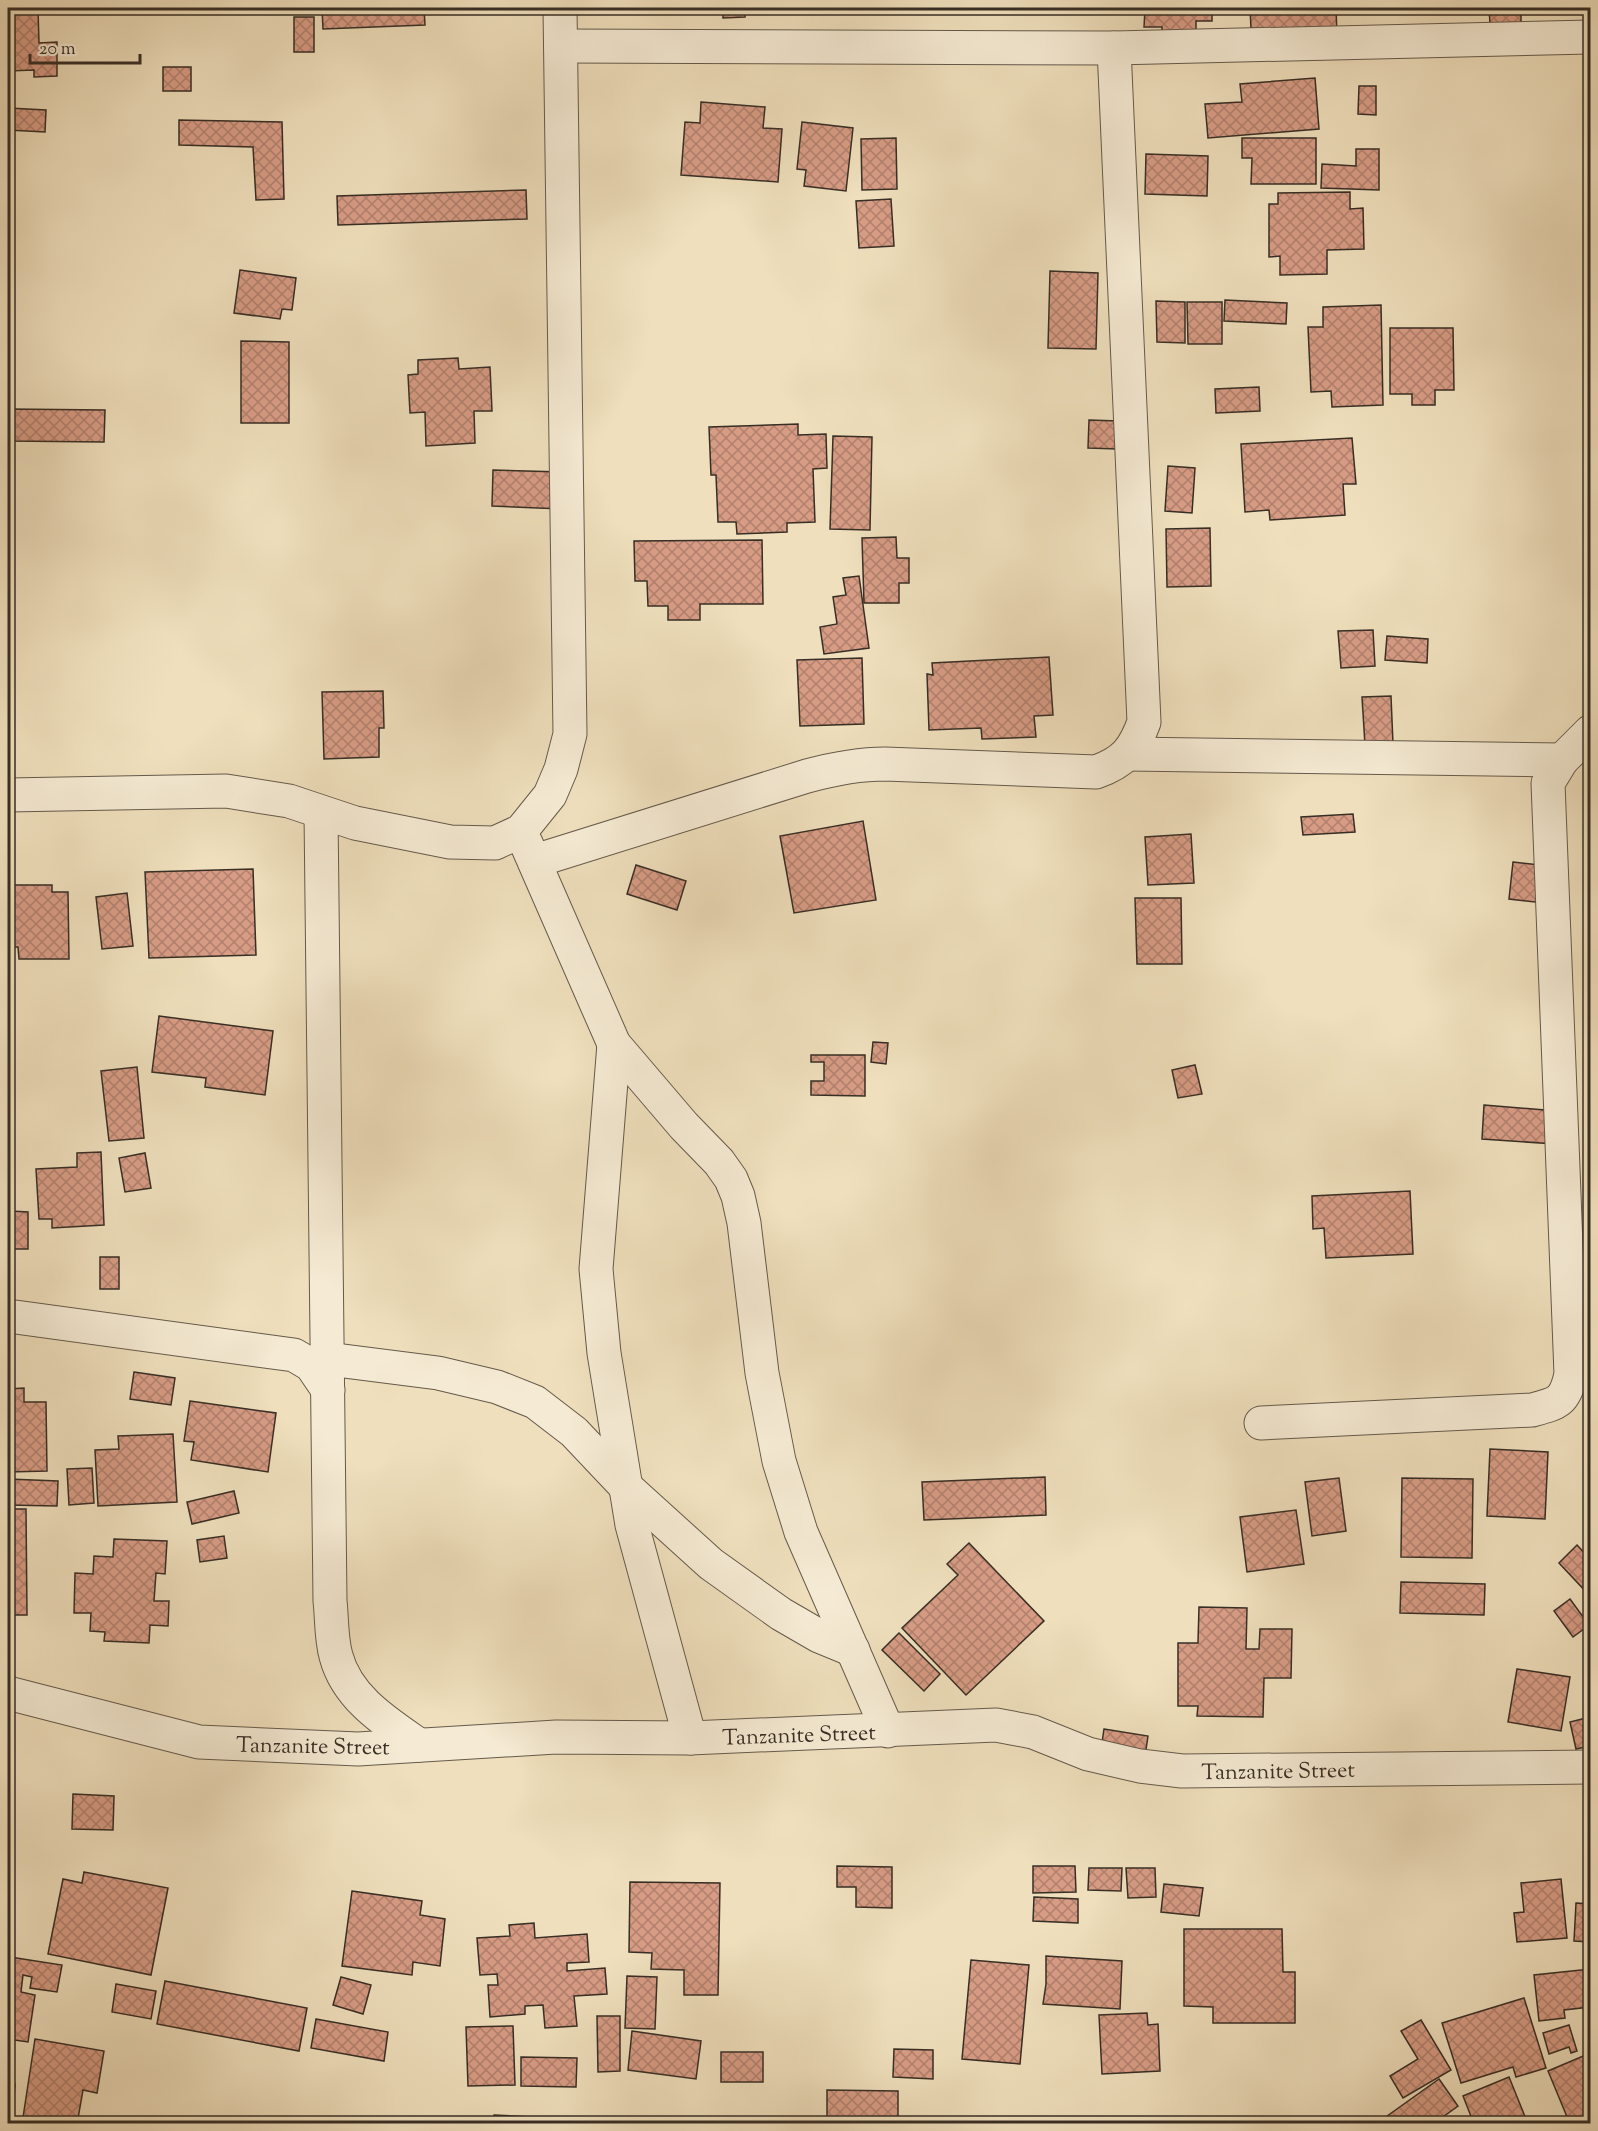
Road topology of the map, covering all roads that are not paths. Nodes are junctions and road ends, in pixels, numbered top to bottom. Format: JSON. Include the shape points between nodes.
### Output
{"nodes":[{"id":1,"x":560,"y":8,"type":"edge"},
{"id":2,"x":1590,"y":37,"type":"edge"},
{"id":3,"x":561,"y":46,"type":"junction"},
{"id":4,"x":1114,"y":48,"type":"junction"},
{"id":5,"x":1590,"y":732,"type":"edge"},
{"id":6,"x":1127,"y":754,"type":"junction"},
{"id":7,"x":1562,"y":760,"type":"junction"},
{"id":8,"x":8,"y":795,"type":"edge"},
{"id":9,"x":321,"y":813,"type":"junction"},
{"id":10,"x":521,"y":831,"type":"junction"},
{"id":11,"x":535,"y":861,"type":"junction"},
{"id":12,"x":614,"y":1044,"type":"junction"},
{"id":13,"x":8,"y":1317,"type":"edge"},
{"id":14,"x":328,"y":1375,"type":"junction"},
{"id":15,"x":1261,"y":1423,"type":"dead end"},
{"id":16,"x":626,"y":1487,"type":"junction"},
{"id":17,"x":853,"y":1650,"type":"junction"},
{"id":18,"x":8,"y":1693,"type":"edge"},
{"id":19,"x":888,"y":1731,"type":"junction"},
{"id":20,"x":690,"y":1738,"type":"junction"},
{"id":21,"x":419,"y":1745,"type":"junction"},
{"id":22,"x":1590,"y":1767,"type":"edge"}],
"edges":[{"from":1,"to":3,"type":"street"},
{"from":2,"to":4,"type":"street"},
{"from":3,"to":4,"type":"street"},
{"from":3,"to":10,"type":"street","via":[[570,734],[550,795]]},
{"from":4,"to":6,"type":"street","via":[[1144,722]]},
{"from":5,"to":7,"type":"street"},
{"from":6,"to":7,"type":"street"},
{"from":6,"to":11,"type":"street","via":[[1113,766],[1096,772],[862,764],[842,767]]},
{"from":7,"to":15,"type":"street","via":[[1548,783],[1548,812],[1571,1374],[1567,1392],[1554,1404],[1532,1410]]},
{"from":8,"to":9,"type":"street","via":[[226,791],[289,801]]},
{"from":9,"to":10,"type":"street","via":[[450,842],[495,843]]},
{"from":9,"to":14,"type":"street"},
{"from":10,"to":11,"type":"street"},
{"from":11,"to":12,"type":"street"},
{"from":12,"to":16,"type":"street","via":[[596,1269],[604,1353]]},
{"from":12,"to":17,"type":"street","via":[[731,1179],[744,1223],[762,1373],[779,1461],[801,1532]]},
{"from":13,"to":14,"type":"street","via":[[294,1355]]},
{"from":14,"to":16,"type":"street","via":[[438,1373],[497,1387],[535,1402],[574,1432]]},
{"from":14,"to":21,"type":"street","via":[[330,1601],[335,1656],[361,1701]]},
{"from":16,"to":17,"type":"street","via":[[720,1570],[781,1614]]},
{"from":16,"to":20,"type":"street","via":[[632,1525]]},
{"from":17,"to":19,"type":"street"},
{"from":18,"to":21,"type":"street","name":"Tanzanite Street","via":[[199,1742],[358,1749]]},
{"from":19,"to":20,"type":"street","name":"Tanzanite Street"},
{"from":19,"to":22,"type":"street","name":"Tanzanite Street","via":[[996,1725],[1032,1732],[1088,1754],[1140,1767],[1182,1771]]},
{"from":20,"to":21,"type":"street","name":"Tanzanite Street","via":[[556,1737]]}]}
